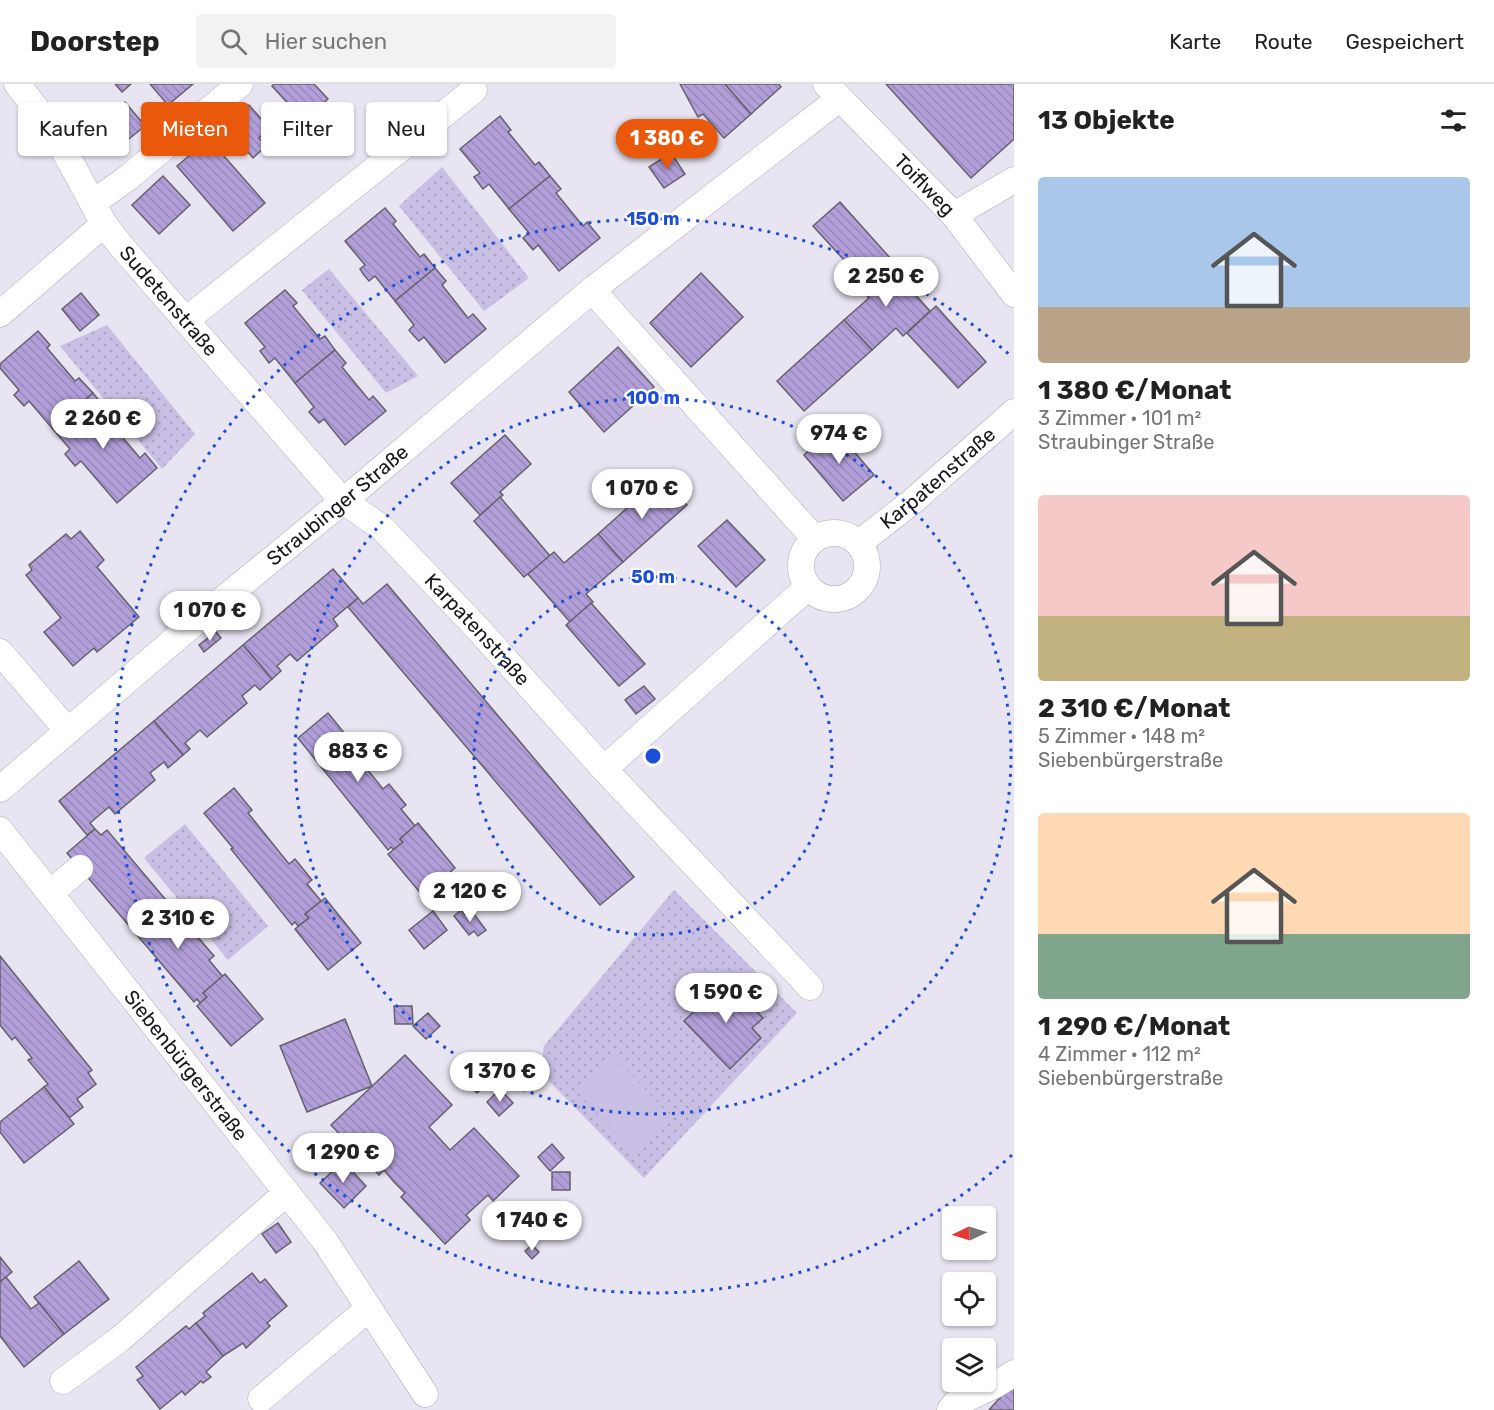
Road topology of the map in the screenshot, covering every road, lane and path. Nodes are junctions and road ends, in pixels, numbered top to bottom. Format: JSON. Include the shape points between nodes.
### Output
{"nodes":[{"id":1,"x":16,"y":84,"type":"edge"},
{"id":2,"x":240,"y":84,"type":"edge"},
{"id":3,"x":474,"y":90,"type":"dead end"},
{"id":4,"x":833,"y":91,"type":"edge"},
{"id":5,"x":1014,"y":180,"type":"edge"},
{"id":6,"x":99,"y":213,"type":"junction"},
{"id":7,"x":954,"y":215,"type":"junction"},
{"id":8,"x":592,"y":290,"type":"junction"},
{"id":9,"x":1014,"y":294,"type":"edge"},
{"id":10,"x":0,"y":314,"type":"edge"},
{"id":11,"x":186,"y":320,"type":"junction"},
{"id":12,"x":1014,"y":412,"type":"edge"},
{"id":13,"x":342,"y":500,"type":"junction"},
{"id":14,"x":815,"y":539,"type":"junction"},
{"id":15,"x":859,"y":543,"type":"junction"},
{"id":16,"x":808,"y":587,"type":"junction"},
{"id":17,"x":0,"y":652,"type":"edge"},
{"id":18,"x":68,"y":731,"type":"junction"},
{"id":19,"x":604,"y":769,"type":"junction"},
{"id":20,"x":0,"y":789,"type":"edge"},
{"id":21,"x":0,"y":830,"type":"edge"},
{"id":22,"x":81,"y":868,"type":"dead end"},
{"id":23,"x":50,"y":893,"type":"junction"},
{"id":24,"x":810,"y":987,"type":"dead end"},
{"id":25,"x":288,"y":1195,"type":"junction"},
{"id":26,"x":368,"y":1309,"type":"junction"},
{"id":27,"x":1014,"y":1373,"type":"edge"},
{"id":28,"x":63,"y":1381,"type":"dead end"},
{"id":29,"x":425,"y":1394,"type":"dead end"},
{"id":30,"x":261,"y":1399,"type":"dead end"},
{"id":31,"x":950,"y":1410,"type":"edge"}],
"edges":[{"from":1,"to":6,"type":"street","name":"Sudetenstraße","via":[[53,129]]},
{"from":2,"to":6,"type":"street","via":[[129,177]]},
{"from":3,"to":11,"type":"street"},
{"from":4,"to":7,"type":"street","name":"Toiflweg"},
{"from":4,"to":8,"type":"street","name":"Straubinger Straße"},
{"from":5,"to":7,"type":"street"},
{"from":6,"to":10,"type":"street"},
{"from":6,"to":11,"type":"street","name":"Sudetenstraße"},
{"from":7,"to":9,"type":"street","name":"Toiflweg"},
{"from":8,"to":13,"type":"street","name":"Straubinger Straße"},
{"from":8,"to":14,"type":"street"},
{"from":11,"to":13,"type":"street","name":"Sudetenstraße"},
{"from":12,"to":15,"type":"street","name":"Karpatenstraße"},
{"from":13,"to":18,"type":"street","name":"Straubinger Straße"},
{"from":13,"to":19,"type":"street","name":"Karpatenstraße","via":[[381,527]]},
{"from":14,"to":15,"type":"street","via":[[830,532],[847,534]]},
{"from":14,"to":16,"type":"street","via":[[804,552],[801,569]]},
{"from":15,"to":16,"type":"street","via":[[867,558],[867,576],[857,591],[839,599],[820,597]]},
{"from":16,"to":19,"type":"street"},
{"from":17,"to":18,"type":"street"},
{"from":18,"to":20,"type":"street","name":"Straubinger Straße"},
{"from":19,"to":24,"type":"street","name":"Karpatenstraße"},
{"from":21,"to":23,"type":"street","name":"Siebenbürgerstraße"},
{"from":22,"to":23,"type":"street"},
{"from":23,"to":25,"type":"street","name":"Siebenbürgerstraße"},
{"from":25,"to":26,"type":"street","name":"Siebenbürgerstraße","via":[[325,1241]]},
{"from":25,"to":28,"type":"street","via":[[120,1339]]},
{"from":26,"to":29,"type":"street","name":"Siebenbürgerstraße"},
{"from":26,"to":30,"type":"street"},
{"from":27,"to":31,"type":"street","via":[[954,1404]]}]}
